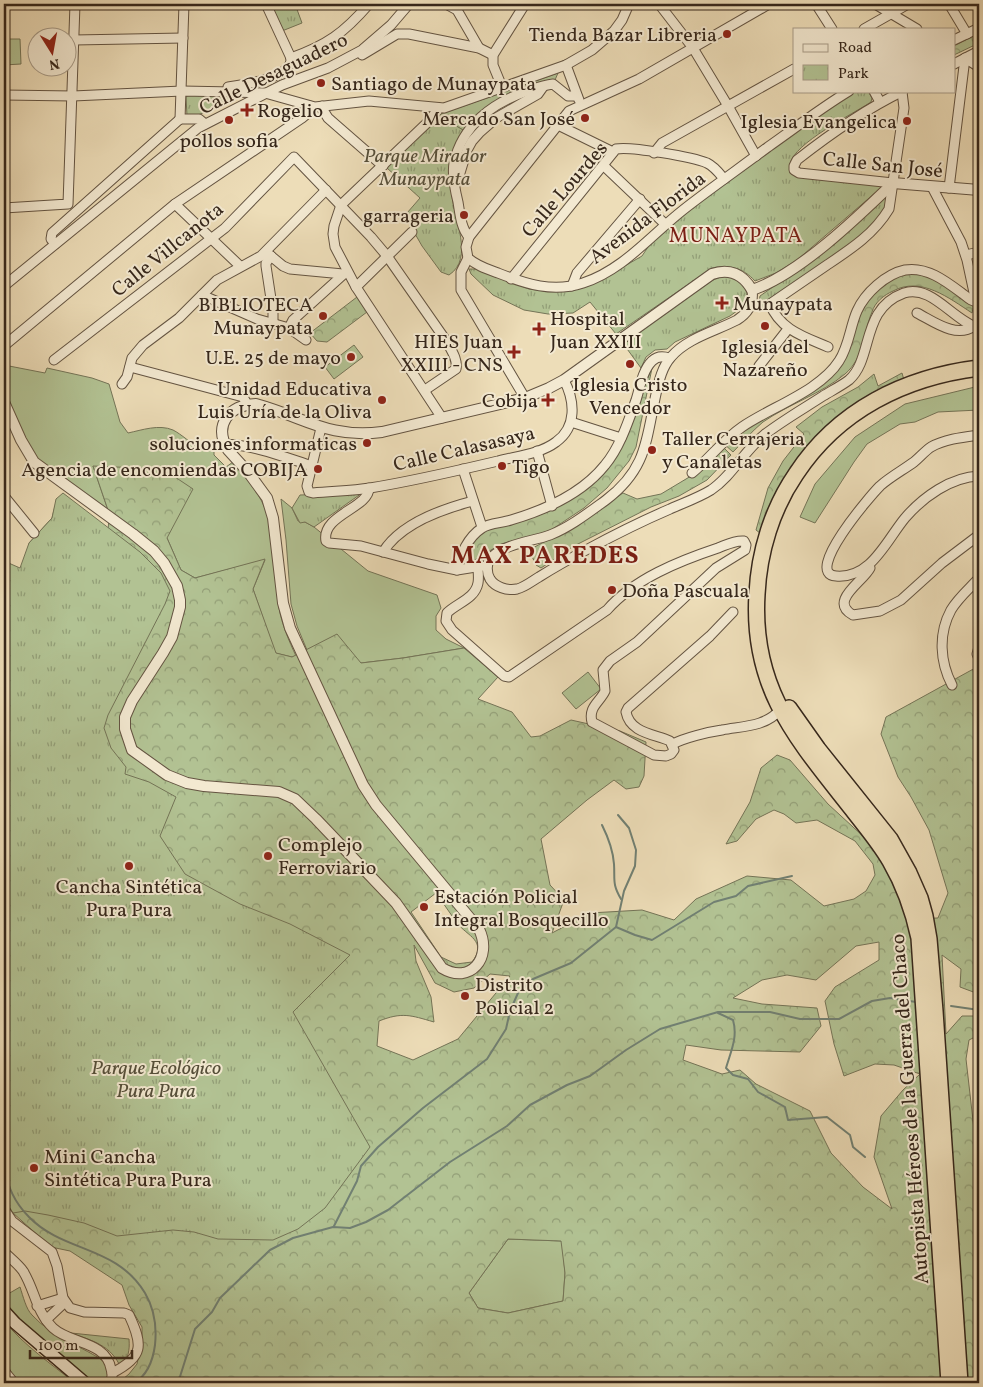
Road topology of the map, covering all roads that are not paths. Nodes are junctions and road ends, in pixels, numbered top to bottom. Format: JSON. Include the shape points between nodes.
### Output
{"nodes":[{"id":1,"x":75,"y":4,"type":"edge"},
{"id":2,"x":184,"y":4,"type":"edge"},
{"id":3,"x":266,"y":4,"type":"edge"},
{"id":4,"x":369,"y":4,"type":"edge"},
{"id":5,"x":409,"y":4,"type":"edge"},
{"id":6,"x":446,"y":4,"type":"edge"},
{"id":7,"x":525,"y":4,"type":"edge"},
{"id":8,"x":628,"y":4,"type":"edge"},
{"id":9,"x":659,"y":4,"type":"edge"},
{"id":10,"x":816,"y":4,"type":"edge"},
{"id":11,"x":875,"y":4,"type":"edge"},
{"id":12,"x":908,"y":4,"type":"edge"},
{"id":13,"x":949,"y":4,"type":"edge"},
{"id":14,"x":763,"y":5,"type":"edge"},
{"id":15,"x":890,"y":14,"type":"junction"},
{"id":16,"x":74,"y":28,"type":"edge"},
{"id":17,"x":831,"y":28,"type":"edge"},
{"id":18,"x":866,"y":28,"type":"edge"},
{"id":19,"x":915,"y":28,"type":"edge"},
{"id":20,"x":979,"y":28,"type":"edge"},
{"id":21,"x":967,"y":34,"type":"junction"},
{"id":22,"x":184,"y":38,"type":"junction"},
{"id":23,"x":956,"y":39,"type":"edge"},
{"id":24,"x":78,"y":40,"type":"edge"},
{"id":25,"x":479,"y":48,"type":"junction"},
{"id":26,"x":693,"y":48,"type":"junction"},
{"id":27,"x":979,"y":51,"type":"edge"},
{"id":28,"x":493,"y":55,"type":"junction"},
{"id":29,"x":291,"y":58,"type":"junction"},
{"id":30,"x":965,"y":58,"type":"junction"},
{"id":31,"x":956,"y":63,"type":"edge"},
{"id":32,"x":566,"y":65,"type":"junction"},
{"id":33,"x":979,"y":67,"type":"edge"},
{"id":34,"x":328,"y":68,"type":"junction"},
{"id":35,"x":793,"y":69,"type":"edge"},
{"id":36,"x":73,"y":78,"type":"edge"},
{"id":37,"x":502,"y":87,"type":"junction"},
{"id":38,"x":182,"y":91,"type":"junction"},
{"id":39,"x":218,"y":92,"type":"junction"},
{"id":40,"x":847,"y":92,"type":"edge"},
{"id":41,"x":875,"y":92,"type":"edge"},
{"id":42,"x":900,"y":92,"type":"edge"},
{"id":43,"x":902,"y":92,"type":"edge"},
{"id":44,"x":265,"y":93,"type":"junction"},
{"id":45,"x":4,"y":95,"type":"edge"},
{"id":46,"x":73,"y":96,"type":"junction"},
{"id":47,"x":579,"y":100,"type":"junction"},
{"id":48,"x":880,"y":102,"type":"junction"},
{"id":49,"x":310,"y":106,"type":"junction"},
{"id":50,"x":322,"y":106,"type":"junction"},
{"id":51,"x":728,"y":106,"type":"junction"},
{"id":52,"x":438,"y":108,"type":"junction"},
{"id":53,"x":180,"y":120,"type":"junction"},
{"id":54,"x":205,"y":124,"type":"junction"},
{"id":55,"x":558,"y":125,"type":"junction"},
{"id":56,"x":614,"y":152,"type":"junction"},
{"id":57,"x":654,"y":153,"type":"junction"},
{"id":58,"x":756,"y":156,"type":"junction"},
{"id":59,"x":383,"y":166,"type":"junction"},
{"id":60,"x":604,"y":166,"type":"junction"},
{"id":61,"x":724,"y":179,"type":"junction"},
{"id":62,"x":892,"y":183,"type":"junction"},
{"id":63,"x":932,"y":187,"type":"junction"},
{"id":64,"x":949,"y":188,"type":"junction"},
{"id":65,"x":326,"y":190,"type":"junction"},
{"id":66,"x":979,"y":190,"type":"edge"},
{"id":67,"x":640,"y":199,"type":"junction"},
{"id":68,"x":175,"y":204,"type":"junction"},
{"id":69,"x":341,"y":206,"type":"junction"},
{"id":70,"x":4,"y":208,"type":"edge"},
{"id":71,"x":666,"y":224,"type":"junction"},
{"id":72,"x":412,"y":232,"type":"dead end"},
{"id":73,"x":469,"y":237,"type":"junction"},
{"id":74,"x":212,"y":238,"type":"junction"},
{"id":75,"x":55,"y":244,"type":"junction"},
{"id":76,"x":979,"y":252,"type":"edge"},
{"id":77,"x":269,"y":254,"type":"junction"},
{"id":78,"x":966,"y":255,"type":"junction"},
{"id":79,"x":387,"y":256,"type":"junction"},
{"id":80,"x":468,"y":258,"type":"junction"},
{"id":81,"x":240,"y":266,"type":"junction"},
{"id":82,"x":345,"y":273,"type":"junction"},
{"id":83,"x":511,"y":279,"type":"junction"},
{"id":84,"x":4,"y":286,"type":"edge"},
{"id":85,"x":572,"y":286,"type":"junction"},
{"id":86,"x":356,"y":288,"type":"junction"},
{"id":87,"x":752,"y":290,"type":"junction"},
{"id":88,"x":202,"y":295,"type":"junction"},
{"id":89,"x":978,"y":302,"type":"edge"},
{"id":90,"x":917,"y":313,"type":"dead end"},
{"id":91,"x":273,"y":324,"type":"junction"},
{"id":92,"x":977,"y":327,"type":"edge"},
{"id":93,"x":289,"y":328,"type":"junction"},
{"id":94,"x":788,"y":328,"type":"junction"},
{"id":95,"x":306,"y":340,"type":"dead end"},
{"id":96,"x":5,"y":345,"type":"edge"},
{"id":97,"x":828,"y":347,"type":"dead end"},
{"id":98,"x":669,"y":358,"type":"junction"},
{"id":99,"x":54,"y":360,"type":"dead end"},
{"id":100,"x":759,"y":366,"type":"dead end"},
{"id":101,"x":130,"y":367,"type":"junction"},
{"id":102,"x":979,"y":368,"type":"edge"},
{"id":103,"x":979,"y":377,"type":"edge"},
{"id":104,"x":564,"y":380,"type":"junction"},
{"id":105,"x":122,"y":384,"type":"dead end"},
{"id":106,"x":425,"y":390,"type":"junction"},
{"id":107,"x":525,"y":398,"type":"junction"},
{"id":108,"x":4,"y":402,"type":"edge"},
{"id":109,"x":247,"y":404,"type":"junction"},
{"id":110,"x":442,"y":418,"type":"junction"},
{"id":111,"x":571,"y":422,"type":"junction"},
{"id":112,"x":321,"y":428,"type":"junction"},
{"id":113,"x":979,"y":436,"type":"edge"},
{"id":114,"x":621,"y":438,"type":"junction"},
{"id":115,"x":224,"y":444,"type":"junction"},
{"id":116,"x":537,"y":451,"type":"junction"},
{"id":117,"x":312,"y":466,"type":"junction"},
{"id":118,"x":463,"y":469,"type":"junction"},
{"id":119,"x":692,"y":473,"type":"dead end"},
{"id":120,"x":979,"y":476,"type":"edge"},
{"id":121,"x":369,"y":488,"type":"junction"},
{"id":122,"x":4,"y":496,"type":"edge"},
{"id":123,"x":473,"y":501,"type":"junction"},
{"id":124,"x":552,"y":506,"type":"junction"},
{"id":125,"x":482,"y":528,"type":"junction"},
{"id":126,"x":34,"y":532,"type":"dead end"},
{"id":127,"x":979,"y":534,"type":"edge"},
{"id":128,"x":383,"y":552,"type":"junction"},
{"id":129,"x":872,"y":563,"type":"junction"},
{"id":130,"x":483,"y":566,"type":"junction"},
{"id":131,"x":458,"y":570,"type":"junction"},
{"id":132,"x":979,"y":578,"type":"edge"},
{"id":133,"x":733,"y":612,"type":"dead end"},
{"id":134,"x":979,"y":647,"type":"edge"},
{"id":135,"x":979,"y":659,"type":"edge"},
{"id":136,"x":952,"y":685,"type":"dead end"},
{"id":137,"x":780,"y":710,"type":"junction"},
{"id":138,"x":672,"y":744,"type":"junction"},
{"id":139,"x":4,"y":1209,"type":"edge"},
{"id":140,"x":8,"y":1223,"type":"edge"},
{"id":141,"x":4,"y":1252,"type":"edge"},
{"id":142,"x":64,"y":1300,"type":"junction"},
{"id":143,"x":37,"y":1306,"type":"junction"},
{"id":144,"x":4,"y":1311,"type":"edge"},
{"id":145,"x":46,"y":1320,"type":"junction"},
{"id":146,"x":4,"y":1371,"type":"edge"},
{"id":147,"x":112,"y":1373,"type":"junction"},
{"id":148,"x":14,"y":1383,"type":"edge"},
{"id":149,"x":85,"y":1383,"type":"edge"},
{"id":150,"x":110,"y":1383,"type":"edge"},
{"id":151,"x":949,"y":1383,"type":"edge"},
{"id":152,"x":960,"y":1383,"type":"edge"}],
"edges":[{"from":1,"to":16,"type":"street"},
{"from":2,"to":22,"type":"street"},
{"from":3,"to":29,"type":"street"},
{"from":4,"to":29,"type":"street","via":[[333,39]]},
{"from":5,"to":34,"type":"street","name":"Calle Desaguadero","via":[[374,41]]},
{"from":6,"to":25,"type":"street","via":[[457,10]]},
{"from":7,"to":28,"type":"street"},
{"from":8,"to":32,"type":"street","via":[[622,20],[603,42]]},
{"from":9,"to":26,"type":"street"},
{"from":10,"to":17,"type":"street"},
{"from":11,"to":15,"type":"street"},
{"from":12,"to":15,"type":"street"},
{"from":13,"to":21,"type":"street"},
{"from":14,"to":26,"type":"street"},
{"from":15,"to":18,"type":"street"},
{"from":15,"to":19,"type":"street"},
{"from":20,"to":21,"type":"street"},
{"from":21,"to":23,"type":"street"},
{"from":22,"to":24,"type":"street"},
{"from":22,"to":38,"type":"street"},
{"from":25,"to":28,"type":"street"},
{"from":25,"to":34,"type":"street","via":[[397,34],[369,52]]},
{"from":26,"to":47,"type":"street","via":[[623,87]]},
{"from":26,"to":51,"type":"street"},
{"from":27,"to":30,"type":"street"},
{"from":28,"to":37,"type":"street","via":[[493,65]]},
{"from":29,"to":39,"type":"street","via":[[289,67],[281,73],[219,89]]},
{"from":30,"to":31,"type":"street"},
{"from":30,"to":33,"type":"street"},
{"from":30,"to":64,"type":"street"},
{"from":32,"to":37,"type":"street"},
{"from":32,"to":47,"type":"street"},
{"from":34,"to":44,"type":"street","name":"Calle Desaguadero"},
{"from":35,"to":51,"type":"street"},
{"from":36,"to":46,"type":"street"},
{"from":37,"to":52,"type":"street","via":[[453,106]]},
{"from":38,"to":39,"type":"street"},
{"from":38,"to":46,"type":"street"},
{"from":38,"to":53,"type":"street"},
{"from":39,"to":44,"type":"street"},
{"from":40,"to":58,"type":"street","name":"Avenida Florida"},
{"from":41,"to":48,"type":"street"},
{"from":42,"to":48,"type":"street"},
{"from":43,"to":62,"type":"street","via":[[905,102]]},
{"from":44,"to":49,"type":"street"},
{"from":44,"to":54,"type":"street","name":"Calle Desaguadero"},
{"from":45,"to":46,"type":"street"},
{"from":46,"to":70,"type":"street","via":[[68,204]]},
{"from":47,"to":55,"type":"street"},
{"from":47,"to":73,"type":"street","via":[[553,84],[545,85],[514,96],[478,118],[467,133],[454,164],[459,212]]},
{"from":48,"to":62,"type":"street","name":"Calle San José","via":[[796,160],[794,170]]},
{"from":49,"to":50,"type":"street"},
{"from":49,"to":68,"type":"street","via":[[302,118]]},
{"from":50,"to":52,"type":"street","via":[[374,101]]},
{"from":50,"to":59,"type":"street","via":[[328,118]]},
{"from":51,"to":57,"type":"street","via":[[662,143]]},
{"from":51,"to":58,"type":"street"},
{"from":52,"to":59,"type":"street"},
{"from":53,"to":54,"type":"street","via":[[199,119]]},
{"from":53,"to":75,"type":"street","name":"Calle Desaguadero","via":[[52,233],[51,239]]},
{"from":54,"to":75,"type":"street","name":"Calle Desaguadero"},
{"from":55,"to":56,"type":"street"},
{"from":55,"to":73,"type":"street"},
{"from":56,"to":57,"type":"street","name":"Calle Lourdes","via":[[626,148]]},
{"from":56,"to":60,"type":"street","name":"Calle Lourdes"},
{"from":57,"to":61,"type":"street","name":"Calle Lourdes","via":[[706,163]]},
{"from":58,"to":61,"type":"street","name":"Avenida Florida"},
{"from":59,"to":69,"type":"street"},
{"from":60,"to":67,"type":"street"},
{"from":60,"to":83,"type":"street","name":"Calle Lourdes"},
{"from":61,"to":71,"type":"street","name":"Avenida Florida"},
{"from":62,"to":63,"type":"street","name":"Calle San José"},
{"from":62,"to":87,"type":"street","via":[[820,248],[772,281]]},
{"from":62,"to":94,"type":"street","via":[[889,208],[872,232],[770,304],[774,314]]},
{"from":63,"to":64,"type":"street","name":"Calle San José"},
{"from":63,"to":78,"type":"street"},
{"from":64,"to":66,"type":"street","name":"Calle San José"},
{"from":65,"to":69,"type":"street"},
{"from":65,"to":74,"type":"street","name":"Calle Villcanota","via":[[294,157]]},
{"from":65,"to":77,"type":"street"},
{"from":67,"to":71,"type":"street"},
{"from":67,"to":85,"type":"street","via":[[577,273]]},
{"from":68,"to":74,"type":"street"},
{"from":68,"to":96,"type":"street"},
{"from":69,"to":79,"type":"street"},
{"from":69,"to":82,"type":"street","via":[[333,242]]},
{"from":71,"to":85,"type":"street","name":"Avenida Florida","via":[[611,270]]},
{"from":72,"to":79,"type":"street"},
{"from":73,"to":80,"type":"street","via":[[466,246]]},
{"from":74,"to":81,"type":"street"},
{"from":74,"to":99,"type":"street","name":"Calle Villcanota"},
{"from":75,"to":84,"type":"street","name":"Calle Desaguadero"},
{"from":76,"to":78,"type":"street"},
{"from":77,"to":81,"type":"street"},
{"from":77,"to":82,"type":"street","via":[[290,270]]},
{"from":77,"to":91,"type":"street","via":[[266,263]]},
{"from":78,"to":89,"type":"street"},
{"from":79,"to":86,"type":"street"},
{"from":79,"to":106,"type":"street","via":[[435,322],[455,357],[456,369]]},
{"from":80,"to":83,"type":"street","name":"Avenida Florida","via":[[474,264]]},
{"from":80,"to":107,"type":"street","via":[[461,272],[461,290]]},
{"from":81,"to":88,"type":"street","via":[[217,280]]},
{"from":82,"to":86,"type":"street"},
{"from":82,"to":93,"type":"street","via":[[293,320]]},
{"from":83,"to":85,"type":"street","name":"Avenida Florida","via":[[549,288]]},
{"from":86,"to":106,"type":"street"},
{"from":87,"to":98,"type":"street","via":[[752,301],[745,314],[682,347]]},
{"from":87,"to":104,"type":"street","via":[[740,275],[720,271],[712,274]]},
{"from":88,"to":91,"type":"street"},
{"from":88,"to":101,"type":"street","via":[[136,352]]},
{"from":89,"to":119,"type":"street","via":[[929,272],[904,270],[892,275],[864,300],[857,311],[847,345],[828,374],[741,428]]},
{"from":90,"to":92,"type":"street","via":[[952,330]]},
{"from":91,"to":93,"type":"street"},
{"from":92,"to":130,"type":"street","via":[[964,322],[927,294],[914,291],[896,297],[873,322],[861,361],[850,379],[763,436],[708,492],[615,535],[517,588],[504,589],[495,585]]},
{"from":93,"to":95,"type":"street"},
{"from":94,"to":97,"type":"street"},
{"from":94,"to":100,"type":"street"},
{"from":98,"to":114,"type":"street","via":[[657,358],[645,372]]},
{"from":98,"to":130,"type":"street","via":[[660,377],[645,450],[626,481],[611,496],[568,526],[500,551]]},
{"from":101,"to":105,"type":"street"},
{"from":101,"to":109,"type":"street","via":[[243,397]]},
{"from":102,"to":137,"type":"highway","name":"Autopista Héroes de la Guerra del Chaco","via":[[917,381],[871,402],[833,430],[791,481],[772,520],[757,584],[756,627],[761,660]]},
{"from":103,"to":152,"type":"highway","name":"Autopista Héroes de la Guerra del Chaco","via":[[968,375],[944,380],[894,397],[856,420],[823,450],[797,485],[778,522],[767,563],[762,606],[768,658],[778,689],[818,749],[890,839],[909,873],[925,916],[935,1011]]},
{"from":104,"to":107,"type":"street"},
{"from":104,"to":111,"type":"street","via":[[571,395]]},
{"from":106,"to":110,"type":"street"},
{"from":107,"to":110,"type":"street"},
{"from":108,"to":115,"type":"street","via":[[34,462],[154,551],[177,586],[180,608],[172,636],[125,717],[125,730],[132,750],[167,774],[187,783],[279,792],[295,799],[396,903],[442,968],[449,973],[458,973],[476,967],[483,956],[484,945],[479,928],[376,805],[357,775],[290,628],[283,603],[273,518],[267,498]]},
{"from":109,"to":112,"type":"street","via":[[264,406]]},
{"from":109,"to":115,"type":"street","via":[[237,408],[225,420],[222,430]]},
{"from":110,"to":112,"type":"street","via":[[365,434]]},
{"from":111,"to":114,"type":"street"},
{"from":111,"to":116,"type":"street","name":"Calle Calasasaya","via":[[566,433],[556,442]]},
{"from":112,"to":117,"type":"street"},
{"from":113,"to":129,"type":"street","via":[[932,447],[880,486],[833,547],[825,566],[826,572],[837,576],[858,573]]},
{"from":114,"to":124,"type":"street","via":[[596,476]]},
{"from":115,"to":117,"type":"street","via":[[252,448]]},
{"from":116,"to":118,"type":"street","name":"Calle Calasasaya"},
{"from":116,"to":124,"type":"street"},
{"from":117,"to":121,"type":"street","name":"Calle Calasasaya","via":[[308,492]]},
{"from":118,"to":121,"type":"street","name":"Calle Calasasaya"},
{"from":118,"to":123,"type":"street"},
{"from":120,"to":129,"type":"street","via":[[952,482],[925,499],[906,517]]},
{"from":121,"to":128,"type":"street","name":"Calle Calasasaya","via":[[365,498],[340,516],[326,532],[326,541]]},
{"from":122,"to":126,"type":"street"},
{"from":123,"to":125,"type":"street"},
{"from":123,"to":128,"type":"street","via":[[418,522],[388,543]]},
{"from":124,"to":125,"type":"street"},
{"from":125,"to":131,"type":"street","via":[[464,549]]},
{"from":127,"to":129,"type":"street","via":[[901,600],[872,613],[853,615],[844,608],[843,601],[870,571]]},
{"from":128,"to":131,"type":"street"},
{"from":130,"to":131,"type":"street"},
{"from":130,"to":138,"type":"street","via":[[475,592],[447,613],[446,621],[504,676],[509,677],[607,610],[632,588],[708,551],[744,541],[745,550],[716,568],[603,670],[605,690],[593,707],[592,722],[654,755],[671,754],[674,750]]},
{"from":132,"to":136,"type":"street","via":[[951,610],[943,637],[944,668]]},
{"from":133,"to":138,"type":"street","via":[[626,712],[635,727]]},
{"from":134,"to":135,"type":"street"},
{"from":137,"to":138,"type":"street","via":[[758,724],[684,738]]},
{"from":137,"to":151,"type":"highway","name":"Autopista Héroes de la Guerra del Chaco","via":[[800,743],[884,852],[913,912],[918,938]]},
{"from":139,"to":140,"type":"street"},
{"from":140,"to":142,"type":"street","via":[[52,1252]]},
{"from":141,"to":143,"type":"street","via":[[24,1273]]},
{"from":142,"to":143,"type":"street"},
{"from":142,"to":145,"type":"street"},
{"from":142,"to":147,"type":"street","via":[[76,1311],[129,1315],[138,1334],[138,1348],[132,1361]]},
{"from":143,"to":145,"type":"street"},
{"from":144,"to":149,"type":"main road"},
{"from":145,"to":147,"type":"street","via":[[64,1336],[101,1352],[110,1363]]},
{"from":146,"to":148,"type":"street"},
{"from":147,"to":150,"type":"street"}]}
